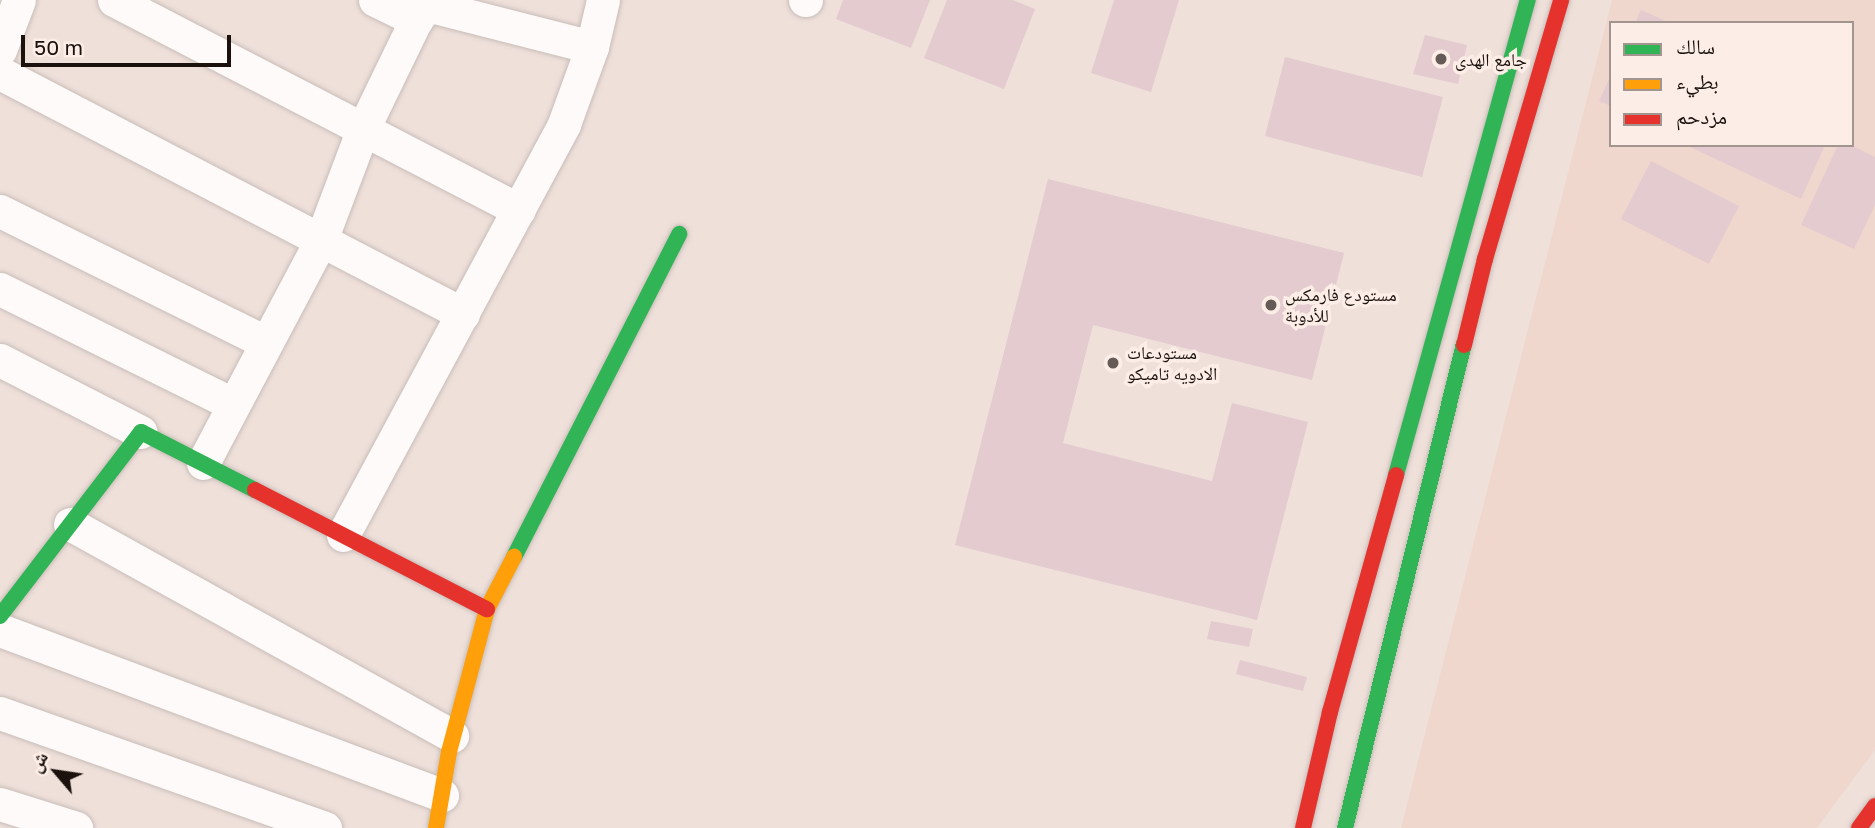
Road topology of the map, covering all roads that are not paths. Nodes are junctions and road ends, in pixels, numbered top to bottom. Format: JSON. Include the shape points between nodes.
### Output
{"nodes":[{"id":1,"x":19,"y":0,"type":"edge"},
{"id":2,"x":114,"y":0,"type":"edge"},
{"id":3,"x":375,"y":0,"type":"edge"},
{"id":4,"x":603,"y":0,"type":"edge"},
{"id":5,"x":1528,"y":0,"type":"edge"},
{"id":6,"x":1560,"y":0,"type":"edge"},
{"id":7,"x":416,"y":20,"type":"junction"},
{"id":8,"x":592,"y":47,"type":"junction"},
{"id":9,"x":0,"y":50,"type":"edge"},
{"id":10,"x":0,"y":73,"type":"edge"},
{"id":11,"x":363,"y":129,"type":"junction"},
{"id":12,"x":519,"y":210,"type":"junction"},
{"id":13,"x":0,"y":211,"type":"edge"},
{"id":14,"x":679,"y":234,"type":"dead end"},
{"id":15,"x":321,"y":240,"type":"junction"},
{"id":16,"x":0,"y":289,"type":"edge"},
{"id":17,"x":464,"y":314,"type":"junction"},
{"id":18,"x":265,"y":342,"type":"junction"},
{"id":19,"x":0,"y":360,"type":"edge"},
{"id":20,"x":233,"y":404,"type":"junction"},
{"id":21,"x":141,"y":432,"type":"junction"},
{"id":22,"x":1399,"y":461,"type":"junction"},
{"id":23,"x":203,"y":463,"type":"junction"},
{"id":24,"x":1432,"y":470,"type":"junction"},
{"id":25,"x":70,"y":524,"type":"junction"},
{"id":26,"x":343,"y":535,"type":"junction"},
{"id":27,"x":487,"y":609,"type":"junction"},
{"id":28,"x":0,"y":616,"type":"edge"},
{"id":29,"x":0,"y":630,"type":"edge"},
{"id":30,"x":0,"y":713,"type":"edge"},
{"id":31,"x":452,"y":736,"type":"junction"},
{"id":32,"x":442,"y":794,"type":"junction"},
{"id":33,"x":0,"y":804,"type":"edge"},
{"id":34,"x":1875,"y":806,"type":"edge"},
{"id":35,"x":76,"y":828,"type":"edge"},
{"id":36,"x":325,"y":828,"type":"edge"},
{"id":37,"x":436,"y":828,"type":"edge"},
{"id":38,"x":1303,"y":828,"type":"edge"},
{"id":39,"x":1345,"y":828,"type":"edge"},
{"id":40,"x":1859,"y":828,"type":"edge"}],
"edges":[{"from":1,"to":9,"type":"street"},
{"from":2,"to":11,"type":"street"},
{"from":3,"to":7,"type":"street"},
{"from":4,"to":8,"type":"street"},
{"from":5,"to":22,"type":"main road"},
{"from":6,"to":24,"type":"main road","via":[[1485,259]]},
{"from":7,"to":8,"type":"street","via":[[427,5]]},
{"from":7,"to":11,"type":"street"},
{"from":8,"to":12,"type":"street","via":[[564,124]]},
{"from":10,"to":15,"type":"street"},
{"from":11,"to":12,"type":"street"},
{"from":11,"to":15,"type":"street"},
{"from":12,"to":17,"type":"street"},
{"from":13,"to":18,"type":"street"},
{"from":14,"to":27,"type":"main road"},
{"from":15,"to":17,"type":"street"},
{"from":15,"to":18,"type":"street"},
{"from":16,"to":20,"type":"street"},
{"from":17,"to":26,"type":"street"},
{"from":18,"to":20,"type":"street"},
{"from":19,"to":21,"type":"street"},
{"from":20,"to":23,"type":"street"},
{"from":21,"to":23,"type":"main road"},
{"from":21,"to":25,"type":"main road"},
{"from":22,"to":24,"type":"main road"},
{"from":22,"to":38,"type":"main road"},
{"from":23,"to":26,"type":"main road"},
{"from":24,"to":39,"type":"main road"},
{"from":25,"to":28,"type":"main road"},
{"from":25,"to":31,"type":"street"},
{"from":26,"to":27,"type":"main road"},
{"from":27,"to":31,"type":"main road"},
{"from":29,"to":32,"type":"street"},
{"from":30,"to":36,"type":"street"},
{"from":31,"to":32,"type":"main road"},
{"from":32,"to":37,"type":"main road"},
{"from":33,"to":35,"type":"street"},
{"from":34,"to":40,"type":"main road"}]}
